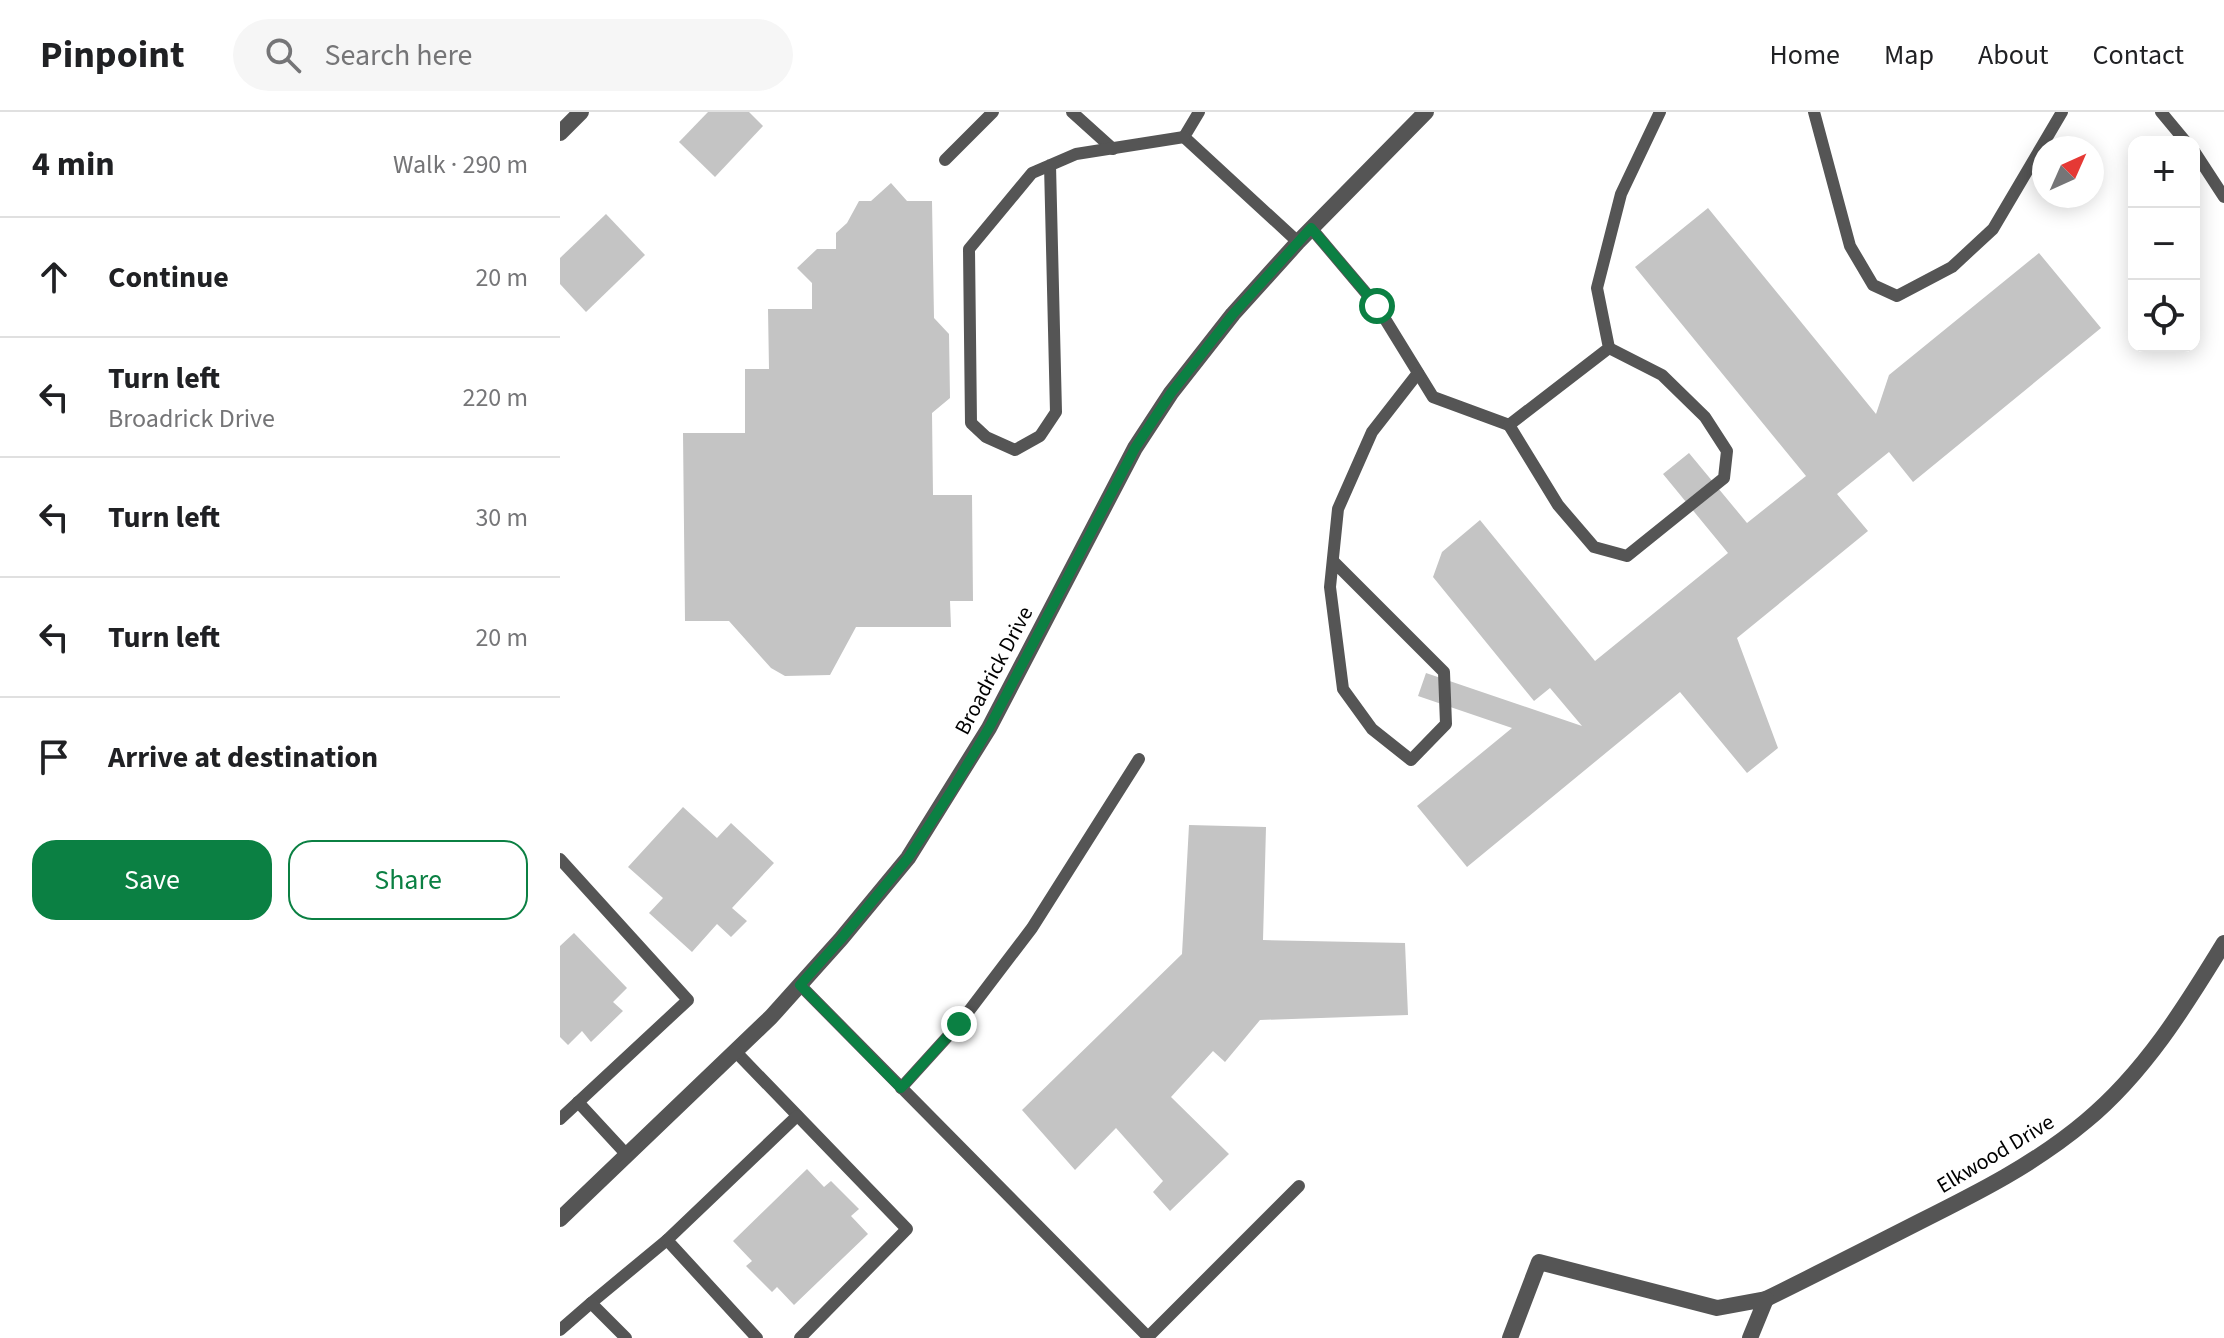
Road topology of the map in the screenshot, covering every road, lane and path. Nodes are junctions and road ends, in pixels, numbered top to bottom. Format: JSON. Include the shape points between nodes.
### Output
{"nodes":[{"id":1,"x":581,"y":112,"type":"edge"},
{"id":2,"x":993,"y":112,"type":"edge"},
{"id":3,"x":1072,"y":112,"type":"edge"},
{"id":4,"x":1199,"y":112,"type":"edge"},
{"id":5,"x":1426,"y":112,"type":"edge"},
{"id":6,"x":1660,"y":112,"type":"edge"},
{"id":7,"x":1814,"y":112,"type":"edge"},
{"id":8,"x":2062,"y":112,"type":"edge"},
{"id":9,"x":2161,"y":112,"type":"edge"},
{"id":10,"x":560,"y":133,"type":"edge"},
{"id":11,"x":2181,"y":136,"type":"edge"},
{"id":12,"x":1184,"y":137,"type":"junction"},
{"id":13,"x":1113,"y":149,"type":"junction"},
{"id":14,"x":945,"y":160,"type":"dead end"},
{"id":15,"x":2200,"y":160,"type":"edge"},
{"id":16,"x":1050,"y":165,"type":"junction"},
{"id":17,"x":2224,"y":197,"type":"edge"},
{"id":18,"x":1311,"y":228,"type":"junction"},
{"id":19,"x":1298,"y":242,"type":"junction"},
{"id":20,"x":1609,"y":348,"type":"junction"},
{"id":21,"x":1418,"y":373,"type":"junction"},
{"id":22,"x":1509,"y":425,"type":"junction"},
{"id":23,"x":1333,"y":561,"type":"junction"},
{"id":24,"x":1139,"y":759,"type":"dead end"},
{"id":25,"x":560,"y":859,"type":"edge"},
{"id":26,"x":2224,"y":943,"type":"edge"},
{"id":27,"x":800,"y":985,"type":"junction"},
{"id":28,"x":735,"y":1051,"type":"junction"},
{"id":29,"x":901,"y":1088,"type":"junction"},
{"id":30,"x":578,"y":1102,"type":"junction"},
{"id":31,"x":797,"y":1116,"type":"junction"},
{"id":32,"x":560,"y":1119,"type":"edge"},
{"id":33,"x":627,"y":1155,"type":"junction"},
{"id":34,"x":1299,"y":1186,"type":"dead end"},
{"id":35,"x":560,"y":1219,"type":"edge"},
{"id":36,"x":667,"y":1240,"type":"junction"},
{"id":37,"x":1766,"y":1299,"type":"junction"},
{"id":38,"x":591,"y":1303,"type":"junction"},
{"id":39,"x":560,"y":1330,"type":"edge"},
{"id":40,"x":626,"y":1338,"type":"edge"},
{"id":41,"x":757,"y":1338,"type":"edge"},
{"id":42,"x":800,"y":1338,"type":"edge"},
{"id":43,"x":1510,"y":1338,"type":"edge"},
{"id":44,"x":1750,"y":1338,"type":"edge"}],
"edges":[{"from":1,"to":10,"type":"street"},
{"from":2,"to":14,"type":"lane"},
{"from":3,"to":13,"type":"lane"},
{"from":4,"to":12,"type":"lane"},
{"from":5,"to":18,"type":"street","name":"Broadrick Drive"},
{"from":6,"to":20,"type":"lane","via":[[1621,194],[1597,288]]},
{"from":7,"to":8,"type":"lane","via":[[1850,246],[1873,285],[1897,296],[1952,267],[1993,229]]},
{"from":9,"to":11,"type":"lane"},
{"from":12,"to":13,"type":"lane"},
{"from":12,"to":19,"type":"lane"},
{"from":13,"to":16,"type":"lane","via":[[1076,154]]},
{"from":15,"to":17,"type":"lane"},
{"from":16,"to":16,"type":"lane","via":[[1032,173],[969,249],[971,423],[986,437],[1015,450],[1040,436],[1056,412]]},
{"from":18,"to":19,"type":"street","name":"Broadrick Drive"},
{"from":18,"to":21,"type":"lane","via":[[1377,306]]},
{"from":19,"to":27,"type":"street","name":"Broadrick Drive","via":[[1171,393],[1135,448],[952,790],[908,858]]},
{"from":20,"to":22,"type":"lane"},
{"from":20,"to":22,"type":"lane","via":[[1662,375],[1705,417],[1727,451],[1724,478],[1627,556],[1594,547],[1558,505]]},
{"from":21,"to":22,"type":"lane","via":[[1433,397]]},
{"from":21,"to":23,"type":"lane","via":[[1372,432],[1338,509]]},
{"from":23,"to":23,"type":"lane","via":[[1330,587],[1343,689],[1372,729],[1411,760],[1446,724],[1444,672]]},
{"from":24,"to":29,"type":"lane","via":[[1032,928],[959,1024]]},
{"from":25,"to":30,"type":"lane","via":[[688,1000]]},
{"from":26,"to":37,"type":"street","name":"Elkwood Drive","via":[[2179,1016],[2088,1120],[2040,1157],[1981,1191]]},
{"from":27,"to":28,"type":"street","name":"Broadrick Drive"},
{"from":27,"to":29,"type":"lane"},
{"from":28,"to":31,"type":"lane"},
{"from":28,"to":33,"type":"street","name":"Broadrick Drive"},
{"from":29,"to":34,"type":"lane","via":[[1148,1337]]},
{"from":30,"to":32,"type":"lane"},
{"from":30,"to":33,"type":"lane"},
{"from":31,"to":36,"type":"lane"},
{"from":31,"to":42,"type":"lane","via":[[907,1229]]},
{"from":33,"to":35,"type":"street","name":"Broadrick Drive"},
{"from":36,"to":38,"type":"lane"},
{"from":36,"to":41,"type":"lane"},
{"from":37,"to":43,"type":"street","name":"Elkwood Drive","via":[[1717,1308],[1539,1262]]},
{"from":37,"to":44,"type":"street"},
{"from":38,"to":39,"type":"lane"},
{"from":38,"to":40,"type":"lane"}]}
